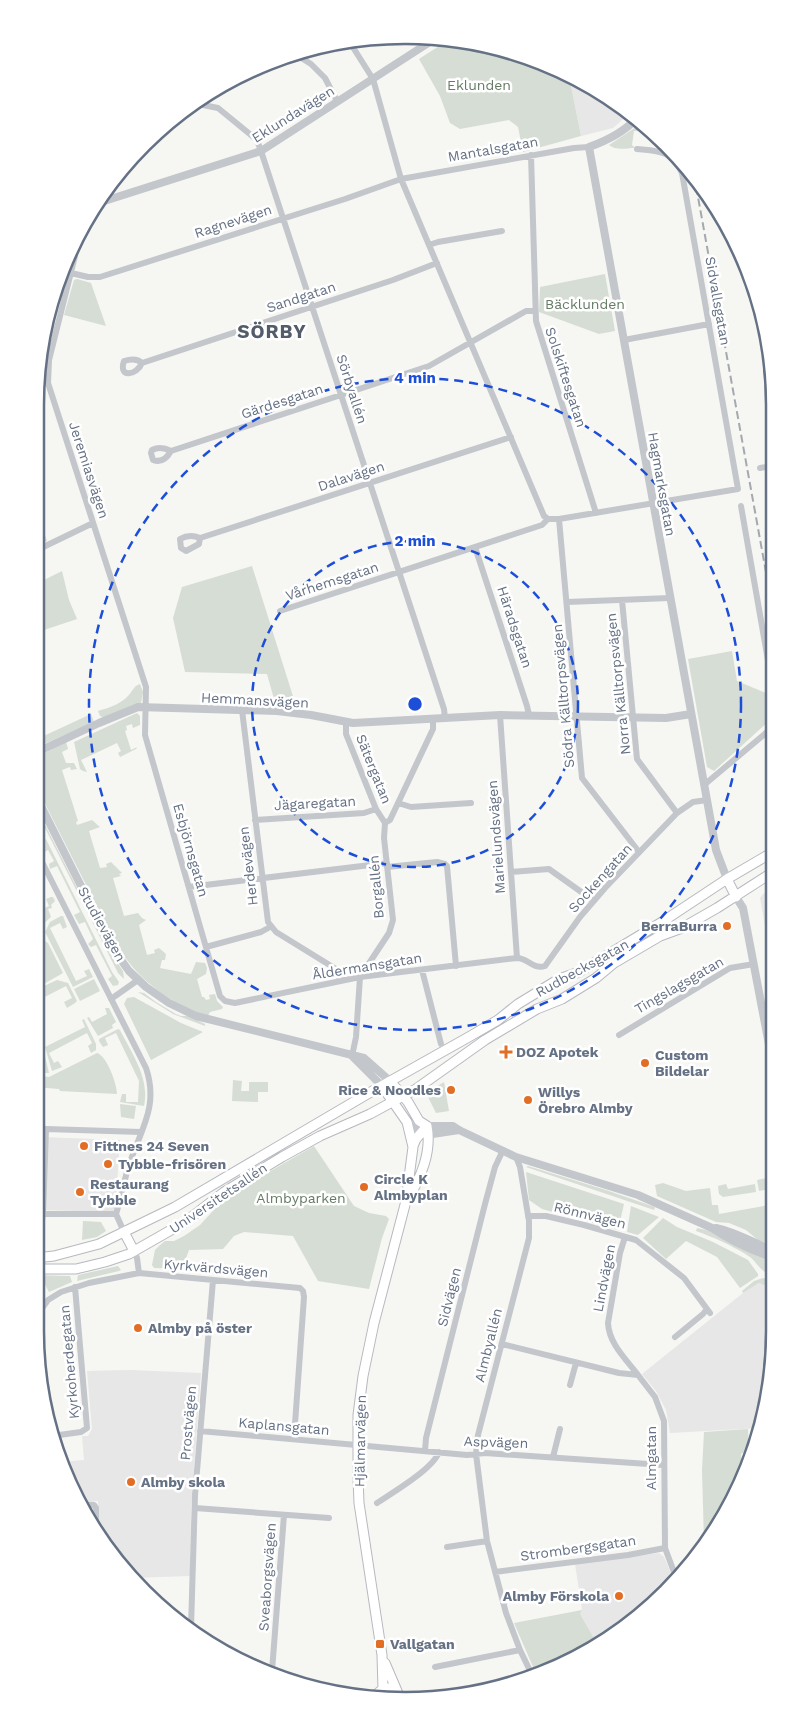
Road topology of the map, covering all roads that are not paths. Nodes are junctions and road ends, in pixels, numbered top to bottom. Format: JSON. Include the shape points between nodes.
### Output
{"nodes":[{"id":1,"x":425,"y":45,"type":"edge"},
{"id":2,"x":354,"y":47,"type":"edge"},
{"id":3,"x":303,"y":59,"type":"edge"},
{"id":4,"x":373,"y":79,"type":"junction"},
{"id":5,"x":337,"y":102,"type":"junction"},
{"id":6,"x":204,"y":105,"type":"edge"},
{"id":7,"x":631,"y":123,"type":"edge"},
{"id":8,"x":589,"y":147,"type":"junction"},
{"id":9,"x":636,"y":149,"type":"dead end"},
{"id":10,"x":261,"y":151,"type":"junction"},
{"id":11,"x":663,"y":153,"type":"edge"},
{"id":12,"x":531,"y":155,"type":"junction"},
{"id":13,"x":682,"y":173,"type":"edge"},
{"id":14,"x":401,"y":179,"type":"junction"},
{"id":15,"x":108,"y":200,"type":"edge"},
{"id":16,"x":284,"y":218,"type":"junction"},
{"id":17,"x":502,"y":232,"type":"dead end"},
{"id":18,"x":430,"y":245,"type":"junction"},
{"id":19,"x":74,"y":261,"type":"edge"},
{"id":20,"x":437,"y":263,"type":"junction"},
{"id":21,"x":71,"y":272,"type":"junction"},
{"id":22,"x":312,"y":307,"type":"junction"},
{"id":23,"x":534,"y":311,"type":"junction"},
{"id":24,"x":709,"y":324,"type":"junction"},
{"id":25,"x":624,"y":340,"type":"junction"},
{"id":26,"x":471,"y":342,"type":"junction"},
{"id":27,"x":142,"y":363,"type":"dead end"},
{"id":28,"x":341,"y":395,"type":"junction"},
{"id":29,"x":511,"y":437,"type":"junction"},
{"id":30,"x":171,"y":451,"type":"dead end"},
{"id":31,"x":766,"y":467,"type":"edge"},
{"id":32,"x":760,"y":468,"type":"dead end"},
{"id":33,"x":370,"y":483,"type":"junction"},
{"id":34,"x":738,"y":489,"type":"joint"},
{"id":35,"x":653,"y":503,"type":"junction"},
{"id":36,"x":741,"y":506,"type":"dead end"},
{"id":37,"x":596,"y":513,"type":"junction"},
{"id":38,"x":548,"y":519,"type":"junction"},
{"id":39,"x":559,"y":519,"type":"junction"},
{"id":40,"x":93,"y":522,"type":"junction"},
{"id":41,"x":200,"y":538,"type":"dead end"},
{"id":42,"x":44,"y":546,"type":"edge"},
{"id":43,"x":475,"y":547,"type":"junction"},
{"id":44,"x":399,"y":572,"type":"junction"},
{"id":45,"x":670,"y":598,"type":"junction"},
{"id":46,"x":622,"y":600,"type":"junction"},
{"id":47,"x":567,"y":602,"type":"junction"},
{"id":48,"x":280,"y":611,"type":"dead end"},
{"id":49,"x":766,"y":649,"type":"edge"},
{"id":50,"x":146,"y":708,"type":"junction"},
{"id":51,"x":242,"y":710,"type":"junction"},
{"id":52,"x":691,"y":714,"type":"junction"},
{"id":53,"x":500,"y":715,"type":"junction"},
{"id":54,"x":529,"y":715,"type":"junction"},
{"id":55,"x":577,"y":716,"type":"junction"},
{"id":56,"x":445,"y":718,"type":"junction"},
{"id":57,"x":633,"y":718,"type":"junction"},
{"id":58,"x":433,"y":719,"type":"junction"},
{"id":59,"x":346,"y":722,"type":"junction"},
{"id":60,"x":766,"y":733,"type":"edge"},
{"id":61,"x":44,"y":748,"type":"edge"},
{"id":62,"x":704,"y":785,"type":"junction"},
{"id":63,"x":707,"y":800,"type":"junction"},
{"id":64,"x":398,"y":803,"type":"junction"},
{"id":65,"x":471,"y":803,"type":"dead end"},
{"id":66,"x":376,"y":809,"type":"junction"},
{"id":67,"x":44,"y":812,"type":"edge"},
{"id":68,"x":677,"y":812,"type":"junction"},
{"id":69,"x":255,"y":820,"type":"junction"},
{"id":70,"x":385,"y":823,"type":"junction"},
{"id":71,"x":639,"y":852,"type":"junction"},
{"id":72,"x":766,"y":856,"type":"edge"},
{"id":73,"x":387,"y":865,"type":"junction"},
{"id":74,"x":44,"y":866,"type":"edge"},
{"id":75,"x":511,"y":872,"type":"junction"},
{"id":76,"x":766,"y":877,"type":"edge"},
{"id":77,"x":262,"y":878,"type":"junction"},
{"id":78,"x":727,"y":879,"type":"junction"},
{"id":79,"x":189,"y":887,"type":"junction"},
{"id":80,"x":736,"y":897,"type":"junction"},
{"id":81,"x":594,"y":901,"type":"junction"},
{"id":82,"x":270,"y":927,"type":"junction"},
{"id":83,"x":206,"y":947,"type":"junction"},
{"id":84,"x":517,"y":958,"type":"junction"},
{"id":85,"x":754,"y":964,"type":"junction"},
{"id":86,"x":456,"y":966,"type":"junction"},
{"id":87,"x":422,"y":970,"type":"junction"},
{"id":88,"x":360,"y":977,"type":"junction"},
{"id":89,"x":138,"y":980,"type":"junction"},
{"id":90,"x":340,"y":981,"type":"junction"},
{"id":91,"x":222,"y":998,"type":"joint"},
{"id":92,"x":111,"y":999,"type":"junction"},
{"id":93,"x":766,"y":1028,"type":"edge"},
{"id":94,"x":619,"y":1035,"type":"dead end"},
{"id":95,"x":441,"y":1044,"type":"dead end"},
{"id":96,"x":352,"y":1056,"type":"junction"},
{"id":97,"x":386,"y":1084,"type":"junction"},
{"id":98,"x":402,"y":1096,"type":"junction"},
{"id":99,"x":393,"y":1101,"type":"junction"},
{"id":100,"x":407,"y":1122,"type":"junction"},
{"id":101,"x":141,"y":1132,"type":"junction"},
{"id":102,"x":425,"y":1132,"type":"junction"},
{"id":103,"x":413,"y":1147,"type":"junction"},
{"id":104,"x":503,"y":1150,"type":"junction"},
{"id":105,"x":516,"y":1158,"type":"junction"},
{"id":106,"x":44,"y":1186,"type":"edge"},
{"id":107,"x":406,"y":1201,"type":"junction"},
{"id":108,"x":44,"y":1214,"type":"edge"},
{"id":109,"x":116,"y":1214,"type":"junction"},
{"id":110,"x":528,"y":1216,"type":"junction"},
{"id":111,"x":712,"y":1228,"type":"junction"},
{"id":112,"x":124,"y":1232,"type":"junction"},
{"id":113,"x":625,"y":1237,"type":"junction"},
{"id":114,"x":766,"y":1248,"type":"edge"},
{"id":115,"x":134,"y":1251,"type":"junction"},
{"id":116,"x":766,"y":1255,"type":"edge"},
{"id":117,"x":44,"y":1257,"type":"edge"},
{"id":118,"x":44,"y":1269,"type":"edge"},
{"id":119,"x":139,"y":1273,"type":"junction"},
{"id":120,"x":213,"y":1280,"type":"junction"},
{"id":121,"x":75,"y":1287,"type":"junction"},
{"id":122,"x":44,"y":1306,"type":"edge"},
{"id":123,"x":676,"y":1337,"type":"dead end"},
{"id":124,"x":502,"y":1344,"type":"junction"},
{"id":125,"x":576,"y":1363,"type":"junction"},
{"id":126,"x":638,"y":1375,"type":"junction"},
{"id":127,"x":570,"y":1386,"type":"dead end"},
{"id":128,"x":560,"y":1429,"type":"dead end"},
{"id":129,"x":200,"y":1431,"type":"junction"},
{"id":130,"x":59,"y":1435,"type":"edge"},
{"id":131,"x":294,"y":1438,"type":"junction"},
{"id":132,"x":357,"y":1445,"type":"junction"},
{"id":133,"x":425,"y":1451,"type":"junction"},
{"id":134,"x":439,"y":1452,"type":"junction"},
{"id":135,"x":476,"y":1454,"type":"junction"},
{"id":136,"x":553,"y":1457,"type":"junction"},
{"id":137,"x":663,"y":1465,"type":"junction"},
{"id":138,"x":377,"y":1503,"type":"dead end"},
{"id":139,"x":88,"y":1505,"type":"edge"},
{"id":140,"x":194,"y":1508,"type":"junction"},
{"id":141,"x":284,"y":1516,"type":"junction"},
{"id":142,"x":96,"y":1518,"type":"edge"},
{"id":143,"x":329,"y":1518,"type":"dead end"},
{"id":144,"x":487,"y":1541,"type":"junction"},
{"id":145,"x":447,"y":1547,"type":"dead end"},
{"id":146,"x":665,"y":1548,"type":"junction"},
{"id":147,"x":675,"y":1571,"type":"edge"},
{"id":148,"x":495,"y":1572,"type":"junction"},
{"id":149,"x":192,"y":1623,"type":"edge"},
{"id":150,"x":520,"y":1650,"type":"junction"},
{"id":151,"x":382,"y":1655,"type":"junction"},
{"id":152,"x":272,"y":1667,"type":"edge"},
{"id":153,"x":435,"y":1667,"type":"dead end"},
{"id":154,"x":530,"y":1670,"type":"edge"},
{"id":155,"x":380,"y":1691,"type":"edge"},
{"id":156,"x":382,"y":1691,"type":"edge"},
{"id":157,"x":395,"y":1692,"type":"edge"},
{"id":158,"x":397,"y":1692,"type":"edge"}],
"edges":[{"from":1,"to":4,"type":"street","name":"Eklundavägen"},
{"from":2,"to":4,"type":"street"},
{"from":3,"to":5,"type":"street","via":[[326,78]]},
{"from":4,"to":5,"type":"street","name":"Eklundavägen"},
{"from":4,"to":14,"type":"street"},
{"from":5,"to":10,"type":"street","name":"Eklundavägen"},
{"from":6,"to":10,"type":"street","name":"Sörbyallén","via":[[218,108],[256,140]]},
{"from":7,"to":8,"type":"street","via":[[612,137]]},
{"from":8,"to":12,"type":"street","name":"Mantalsgatan"},
{"from":8,"to":25,"type":"street","name":"Hagmarksgatan"},
{"from":9,"to":11,"type":"street","name":"Sidvallsgatan"},
{"from":10,"to":15,"type":"street","name":"Eklundavägen"},
{"from":10,"to":16,"type":"street","name":"Sörbyallén"},
{"from":12,"to":14,"type":"street","name":"Mantalsgatan"},
{"from":12,"to":23,"type":"street","name":"Solskiftesgatan"},
{"from":13,"to":24,"type":"street","name":"Sidvallsgatan"},
{"from":14,"to":16,"type":"street","name":"Ragnevägen"},
{"from":14,"to":18,"type":"street"},
{"from":16,"to":21,"type":"street","name":"Ragnevägen","via":[[100,277]]},
{"from":16,"to":22,"type":"street","name":"Sörbyallén"},
{"from":17,"to":18,"type":"street"},
{"from":18,"to":20,"type":"street"},
{"from":19,"to":21,"type":"street","name":"Jeremiasvägen"},
{"from":20,"to":22,"type":"street","name":"Sandgatan"},
{"from":20,"to":26,"type":"street"},
{"from":21,"to":40,"type":"street","name":"Jeremiasvägen","via":[[49,360],[48,383]]},
{"from":22,"to":27,"type":"street","name":"Sandgatan"},
{"from":22,"to":28,"type":"street","name":"Sörbyallén"},
{"from":23,"to":26,"type":"street","name":"Gärdesgatan","via":[[526,311]]},
{"from":23,"to":37,"type":"street","name":"Solskiftesgatan"},
{"from":24,"to":25,"type":"street"},
{"from":24,"to":34,"type":"street","name":"Sidvallsgatan"},
{"from":25,"to":35,"type":"street","name":"Hagmarksgatan"},
{"from":26,"to":28,"type":"street","name":"Gärdesgatan","via":[[428,366]]},
{"from":26,"to":29,"type":"street"},
{"from":28,"to":30,"type":"street","name":"Gärdesgatan"},
{"from":28,"to":33,"type":"street","name":"Sörbyallén"},
{"from":29,"to":33,"type":"street","name":"Dalavägen"},
{"from":29,"to":38,"type":"street"},
{"from":31,"to":32,"type":"street"},
{"from":33,"to":41,"type":"street","name":"Dalavägen"},
{"from":33,"to":44,"type":"street","name":"Sörbyallén"},
{"from":34,"to":35,"type":"street","name":"Vårhemsgatan"},
{"from":35,"to":37,"type":"street","name":"Vårhemsgatan"},
{"from":35,"to":45,"type":"street","name":"Hagmarksgatan"},
{"from":36,"to":49,"type":"street"},
{"from":37,"to":39,"type":"street","name":"Vårhemsgatan"},
{"from":38,"to":39,"type":"street","name":"Vårhemsgatan"},
{"from":38,"to":43,"type":"street","name":"Vårhemsgatan","via":[[542,525]]},
{"from":39,"to":47,"type":"street","name":"Södra Källtorpsvägen"},
{"from":40,"to":42,"type":"street"},
{"from":40,"to":50,"type":"street","name":"Jeremiasvägen","via":[[146,687]]},
{"from":43,"to":44,"type":"street","name":"Vårhemsgatan"},
{"from":43,"to":54,"type":"street","name":"Häradsgatan"},
{"from":44,"to":48,"type":"street","name":"Vårhemsgatan"},
{"from":44,"to":56,"type":"street","name":"Sörbyallén"},
{"from":45,"to":46,"type":"street"},
{"from":45,"to":52,"type":"street","name":"Hagmarksgatan"},
{"from":46,"to":47,"type":"street"},
{"from":46,"to":57,"type":"street","name":"Norra Källtorpsvägen"},
{"from":47,"to":55,"type":"street","name":"Södra Källtorpsvägen"},
{"from":50,"to":51,"type":"street","name":"Hemmansvägen"},
{"from":50,"to":61,"type":"street","name":"Hemmansvägen","via":[[131,709]]},
{"from":50,"to":79,"type":"street","name":"Esbjörnsgatan","via":[[145,735]]},
{"from":51,"to":59,"type":"street","name":"Hemmansvägen","via":[[290,712]]},
{"from":51,"to":69,"type":"street","name":"Herdevägen"},
{"from":52,"to":57,"type":"street","name":"Hemmansvägen"},
{"from":52,"to":62,"type":"street","name":"Hagmarksgatan"},
{"from":53,"to":54,"type":"street","name":"Hemmansvägen"},
{"from":53,"to":56,"type":"street","name":"Hemmansvägen"},
{"from":53,"to":75,"type":"street","name":"Marielundsvägen"},
{"from":54,"to":55,"type":"street","name":"Hemmansvägen"},
{"from":55,"to":57,"type":"street","name":"Hemmansvägen"},
{"from":55,"to":71,"type":"street","name":"Södra Källtorpsvägen","via":[[582,778]]},
{"from":56,"to":58,"type":"street","name":"Hemmansvägen"},
{"from":57,"to":68,"type":"street","name":"Norra Källtorpsvägen","via":[[637,759]]},
{"from":58,"to":59,"type":"street","name":"Hemmansvägen"},
{"from":58,"to":64,"type":"street","via":[[433,729]]},
{"from":59,"to":66,"type":"street","name":"Sätergatan","via":[[346,734]]},
{"from":60,"to":62,"type":"street"},
{"from":62,"to":63,"type":"street","name":"Hagmarksgatan"},
{"from":63,"to":68,"type":"street","name":"Sockengatan","via":[[693,802]]},
{"from":63,"to":78,"type":"street","name":"Hagmarksgatan","via":[[716,854]]},
{"from":64,"to":65,"type":"street","via":[[410,807]]},
{"from":64,"to":70,"type":"street","via":[[390,820]]},
{"from":66,"to":69,"type":"street","name":"Jägaregatan","via":[[364,813]]},
{"from":66,"to":70,"type":"street","name":"Sätergatan"},
{"from":67,"to":89,"type":"street","name":"Studievägen","via":[[111,946]]},
{"from":68,"to":71,"type":"street","name":"Sockengatan"},
{"from":69,"to":77,"type":"street","name":"Herdevägen"},
{"from":70,"to":73,"type":"street","name":"Borgallén"},
{"from":71,"to":81,"type":"street","name":"Sockengatan"},
{"from":72,"to":78,"type":"main road","name":"Rudbecksgatan"},
{"from":73,"to":77,"type":"street"},
{"from":73,"to":86,"type":"street","via":[[437,862],[447,866]]},
{"from":73,"to":88,"type":"street","name":"Borgallén","via":[[392,926]]},
{"from":74,"to":92,"type":"street"},
{"from":75,"to":81,"type":"street","via":[[549,870]]},
{"from":75,"to":84,"type":"street","name":"Marielundsvägen"},
{"from":76,"to":80,"type":"main road","name":"Rudbecksgatan"},
{"from":77,"to":79,"type":"street"},
{"from":77,"to":82,"type":"street","name":"Herdevägen"},
{"from":78,"to":80,"type":"main road"},
{"from":78,"to":97,"type":"main road","name":"Rudbecksgatan","via":[[654,927],[579,972],[548,986]]},
{"from":79,"to":83,"type":"street","name":"Esbjörnsgatan"},
{"from":80,"to":85,"type":"street","via":[[742,906]]},
{"from":80,"to":98,"type":"main road","name":"Rudbecksgatan","via":[[614,963],[562,999],[537,1009],[485,1040]]},
{"from":81,"to":84,"type":"street","name":"Sockengatan","via":[[544,966],[536,967],[523,958]]},
{"from":82,"to":83,"type":"street"},
{"from":82,"to":90,"type":"street","via":[[336,969]]},
{"from":83,"to":91,"type":"street","name":"Esbjörnsgatan"},
{"from":84,"to":86,"type":"street","name":"Åldermansgatan"},
{"from":85,"to":93,"type":"street"},
{"from":85,"to":94,"type":"street","name":"Tingslagsgatan","via":[[730,968]]},
{"from":86,"to":87,"type":"street","name":"Åldermansgatan"},
{"from":87,"to":88,"type":"street","name":"Åldermansgatan"},
{"from":87,"to":95,"type":"street"},
{"from":88,"to":90,"type":"street","name":"Åldermansgatan"},
{"from":88,"to":96,"type":"street","name":"Borgallén"},
{"from":89,"to":92,"type":"street"},
{"from":89,"to":96,"type":"street","name":"Studievägen","via":[[169,1003],[196,1016]]},
{"from":90,"to":91,"type":"street","name":"Åldermansgatan","via":[[235,1003]]},
{"from":92,"to":101,"type":"street","via":[[151,1082],[150,1109]]},
{"from":96,"to":97,"type":"street","name":"Studievägen","via":[[364,1058]]},
{"from":97,"to":98,"type":"main road","name":"Studievägen"},
{"from":97,"to":99,"type":"main road"},
{"from":97,"to":112,"type":"main road","name":"Universitetsallén","via":[[175,1207]]},
{"from":98,"to":99,"type":"main road","name":"Universitetsallén"},
{"from":98,"to":102,"type":"main road"},
{"from":99,"to":100,"type":"main road"},
{"from":99,"to":115,"type":"main road","name":"Universitetsallén","via":[[289,1152],[224,1192],[185,1222]]},
{"from":100,"to":102,"type":"street"},
{"from":100,"to":103,"type":"main road","name":"Hjälmarvägen"},
{"from":101,"to":106,"type":"street","via":[[46,1129]]},
{"from":101,"to":109,"type":"street"},
{"from":102,"to":103,"type":"main road","via":[[416,1139]]},
{"from":102,"to":104,"type":"street","via":[[459,1130]]},
{"from":102,"to":107,"type":"main road","name":"Hjälmarvägen","via":[[428,1149],[423,1169]]},
{"from":103,"to":107,"type":"main road","name":"Hjälmarvägen"},
{"from":104,"to":105,"type":"street"},
{"from":104,"to":133,"type":"street","name":"Sidvägen","via":[[485,1204]]},
{"from":105,"to":110,"type":"street","name":"Almbyallén"},
{"from":105,"to":111,"type":"street","via":[[638,1195]]},
{"from":107,"to":132,"type":"main road","name":"Hjälmarvägen","via":[[365,1361]]},
{"from":108,"to":109,"type":"street"},
{"from":109,"to":112,"type":"street"},
{"from":110,"to":113,"type":"street","name":"Rönnvägen","via":[[546,1216],[584,1224]]},
{"from":110,"to":124,"type":"street","name":"Almbyallén","via":[[530,1238]]},
{"from":111,"to":114,"type":"street"},
{"from":111,"to":116,"type":"street"},
{"from":112,"to":115,"type":"main road"},
{"from":112,"to":117,"type":"main road","name":"Universitetsallén","via":[[99,1244]]},
{"from":113,"to":123,"type":"street","name":"Rönnvägen","via":[[640,1243],[684,1278],[708,1311]]},
{"from":113,"to":126,"type":"street","name":"Lindvägen","via":[[608,1332]]},
{"from":115,"to":118,"type":"main road","name":"Universitetsallén","via":[[117,1259],[76,1269]]},
{"from":115,"to":119,"type":"street"},
{"from":119,"to":120,"type":"street","name":"Kyrkvärdsvägen"},
{"from":119,"to":121,"type":"street","name":"Kyrkvärdsvägen"},
{"from":120,"to":129,"type":"street","name":"Prostvägen"},
{"from":120,"to":131,"type":"street","name":"Kyrkvärdsvägen","via":[[291,1286],[303,1290]]},
{"from":121,"to":122,"type":"street","name":"Kyrkvärdsvägen","via":[[60,1292]]},
{"from":121,"to":130,"type":"street","name":"Kyrkoherdegatan","via":[[87,1428]]},
{"from":124,"to":125,"type":"street"},
{"from":124,"to":135,"type":"street","name":"Almbyallén"},
{"from":125,"to":126,"type":"street"},
{"from":125,"to":127,"type":"street"},
{"from":126,"to":137,"type":"street","name":"Almgatan","via":[[662,1412],[665,1438]]},
{"from":128,"to":136,"type":"street"},
{"from":129,"to":131,"type":"street","name":"Kaplansgatan"},
{"from":129,"to":140,"type":"street","name":"Prostvägen"},
{"from":131,"to":132,"type":"street","name":"Kaplansgatan"},
{"from":132,"to":133,"type":"street","name":"Kaplansgatan"},
{"from":132,"to":151,"type":"main road","name":"Hjälmarvägen","via":[[359,1503]]},
{"from":133,"to":134,"type":"street","name":"Aspvägen"},
{"from":134,"to":135,"type":"street","name":"Aspvägen"},
{"from":134,"to":138,"type":"street","via":[[433,1463]]},
{"from":135,"to":136,"type":"street","name":"Aspvägen"},
{"from":135,"to":144,"type":"street","name":"Almbyallén"},
{"from":136,"to":137,"type":"street","name":"Aspvägen"},
{"from":137,"to":146,"type":"street","name":"Almgatan"},
{"from":139,"to":142,"type":"street","via":[[96,1508]]},
{"from":140,"to":141,"type":"street"},
{"from":140,"to":149,"type":"street","name":"Prostvägen"},
{"from":141,"to":143,"type":"street"},
{"from":141,"to":152,"type":"street","name":"Sveaborgsvägen"},
{"from":144,"to":145,"type":"street"},
{"from":144,"to":148,"type":"street","name":"Almbyallén"},
{"from":146,"to":147,"type":"street","name":"Almgatan"},
{"from":146,"to":148,"type":"street","name":"Strombergsgatan"},
{"from":148,"to":150,"type":"street","name":"Almbyallén"},
{"from":150,"to":153,"type":"street"},
{"from":150,"to":154,"type":"street","name":"Almbyallén"},
{"from":151,"to":155,"type":"main road","name":"Hjälmarvägen"},
{"from":151,"to":158,"type":"main road","name":"Hjälmarvägen"},
{"from":156,"to":157,"type":"main road","via":[[390,1688]]}]}
